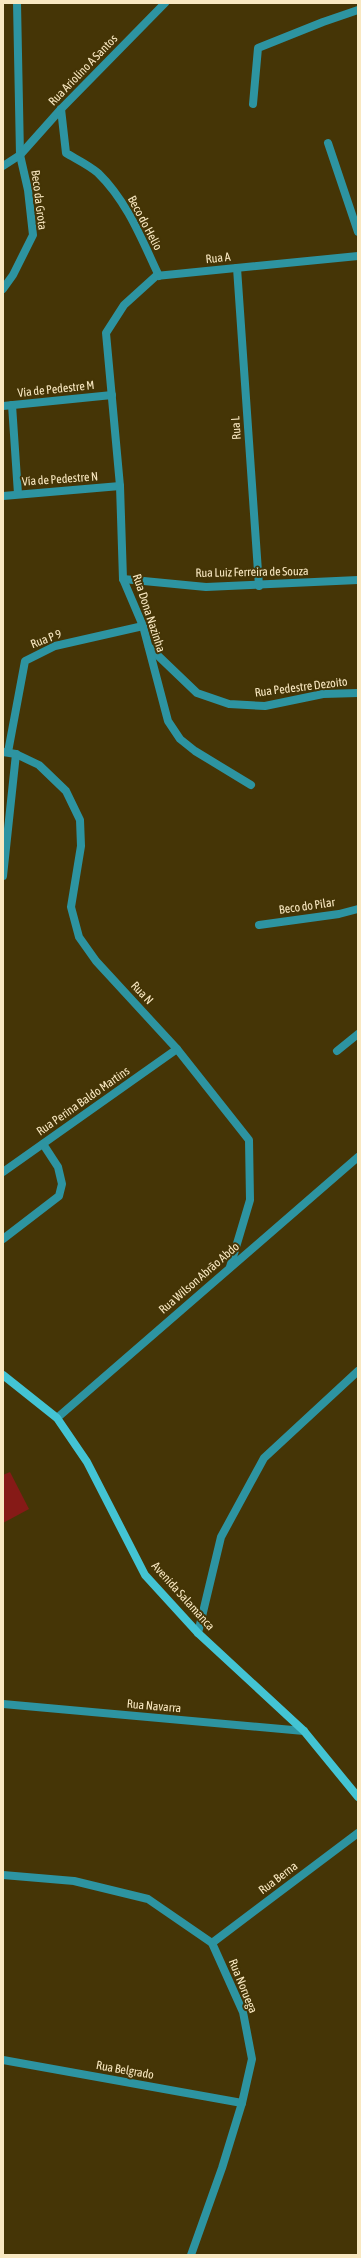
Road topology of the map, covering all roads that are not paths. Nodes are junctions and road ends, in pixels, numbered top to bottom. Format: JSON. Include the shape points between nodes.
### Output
{"nodes":[{"id":1,"x":17,"y":3,"type":"edge"},
{"id":2,"x":165,"y":3,"type":"edge"},
{"id":3,"x":358,"y":10,"type":"edge"},
{"id":4,"x":253,"y":104,"type":"dead end"},
{"id":5,"x":61,"y":109,"type":"junction"},
{"id":6,"x":328,"y":143,"type":"dead end"},
{"id":7,"x":20,"y":155,"type":"junction"},
{"id":8,"x":3,"y":166,"type":"edge"},
{"id":9,"x":358,"y":232,"type":"edge"},
{"id":10,"x":358,"y":256,"type":"edge"},
{"id":11,"x":237,"y":268,"type":"junction"},
{"id":12,"x":159,"y":276,"type":"junction"},
{"id":13,"x":3,"y":289,"type":"edge"},
{"id":14,"x":112,"y":395,"type":"junction"},
{"id":15,"x":12,"y":405,"type":"junction"},
{"id":16,"x":3,"y":406,"type":"edge"},
{"id":17,"x":120,"y":486,"type":"junction"},
{"id":18,"x":18,"y":494,"type":"junction"},
{"id":19,"x":3,"y":496,"type":"edge"},
{"id":20,"x":123,"y":579,"type":"junction"},
{"id":21,"x":358,"y":580,"type":"edge"},
{"id":22,"x":259,"y":586,"type":"junction"},
{"id":23,"x":143,"y":626,"type":"junction"},
{"id":24,"x":148,"y":646,"type":"junction"},
{"id":25,"x":358,"y":693,"type":"edge"},
{"id":26,"x":5,"y":752,"type":"edge"},
{"id":27,"x":16,"y":754,"type":"junction"},
{"id":28,"x":251,"y":785,"type":"dead end"},
{"id":29,"x":3,"y":876,"type":"edge"},
{"id":30,"x":358,"y":910,"type":"edge"},
{"id":31,"x":259,"y":925,"type":"dead end"},
{"id":32,"x":358,"y":1034,"type":"edge"},
{"id":33,"x":177,"y":1049,"type":"junction"},
{"id":34,"x":338,"y":1051,"type":"dead end"},
{"id":35,"x":43,"y":1144,"type":"junction"},
{"id":36,"x":358,"y":1157,"type":"edge"},
{"id":37,"x":3,"y":1172,"type":"edge"},
{"id":38,"x":3,"y":1239,"type":"edge"},
{"id":39,"x":230,"y":1267,"type":"junction"},
{"id":40,"x":358,"y":1371,"type":"edge"},
{"id":41,"x":3,"y":1376,"type":"edge"},
{"id":42,"x":57,"y":1418,"type":"junction"},
{"id":43,"x":198,"y":1633,"type":"junction"},
{"id":44,"x":3,"y":1704,"type":"edge"},
{"id":45,"x":304,"y":1731,"type":"junction"},
{"id":46,"x":358,"y":1797,"type":"edge"},
{"id":47,"x":358,"y":1833,"type":"edge"},
{"id":48,"x":3,"y":1875,"type":"edge"},
{"id":49,"x":212,"y":1943,"type":"junction"},
{"id":50,"x":3,"y":2060,"type":"edge"},
{"id":51,"x":242,"y":2103,"type":"junction"},
{"id":52,"x":191,"y":2255,"type":"edge"}],
"edges":[{"from":1,"to":7,"type":"street","name":"Beco da Grota"},
{"from":2,"to":5,"type":"street","name":"Rua Ariolino A Santos"},
{"from":3,"to":4,"type":"street","via":[[258,48]]},
{"from":5,"to":7,"type":"street","name":"Rua Ariolino A Santos"},
{"from":5,"to":12,"type":"street","name":"Beco do Helio","via":[[66,154],[97,172],[117,196],[131,216]]},
{"from":6,"to":9,"type":"street"},
{"from":7,"to":8,"type":"street","name":"Rua Ariolino A Santos"},
{"from":7,"to":13,"type":"street","name":"Beco da Grota","via":[[28,190],[33,235]]},
{"from":10,"to":11,"type":"street","name":"Rua A"},
{"from":11,"to":12,"type":"street","name":"Rua A"},
{"from":11,"to":22,"type":"street","name":"Rua L"},
{"from":12,"to":14,"type":"street","name":"Rua Dona Nazinha","via":[[124,305],[106,333]]},
{"from":14,"to":15,"type":"street","name":"Vía de Pedestre M"},
{"from":14,"to":17,"type":"street","name":"Rua Dona Nazinha"},
{"from":15,"to":16,"type":"street","name":"Vía de Pedestre M"},
{"from":15,"to":18,"type":"street"},
{"from":17,"to":18,"type":"street","name":"Vía de Pedestre N"},
{"from":17,"to":20,"type":"street","name":"Rua Dona Nazinha"},
{"from":18,"to":19,"type":"street","name":"Vía de Pedestre N"},
{"from":20,"to":22,"type":"street","name":"Rua Luiz Ferreira de Souza","via":[[206,587]]},
{"from":20,"to":23,"type":"street","name":"Rua Dona Nazinha"},
{"from":21,"to":22,"type":"street","name":"Rua Luiz Ferreira de Souza"},
{"from":23,"to":24,"type":"street","name":"Rua Dona Nazinha"},
{"from":23,"to":26,"type":"street","name":"Rua P 9","via":[[55,646],[25,660]]},
{"from":24,"to":25,"type":"street","name":"Rua Pedestre Dezoito","via":[[197,693],[230,704],[265,706],[323,694]]},
{"from":24,"to":28,"type":"street","name":"Rua Dona Nazinha","via":[[168,721],[180,739]]},
{"from":26,"to":27,"type":"street","name":"Rua N"},
{"from":27,"to":29,"type":"street"},
{"from":27,"to":33,"type":"street","name":"Rua N","via":[[39,765],[66,791],[80,820],[81,846],[71,907],[79,937],[96,961]]},
{"from":30,"to":31,"type":"street","name":"Beco do Pilar"},
{"from":32,"to":34,"type":"street"},
{"from":33,"to":35,"type":"street","name":"Rua Perina Baldo Martins"},
{"from":33,"to":39,"type":"street","name":"Rua N","via":[[249,1140],[250,1200]]},
{"from":35,"to":37,"type":"street","name":"Rua Perina Baldo Martins"},
{"from":35,"to":38,"type":"street","via":[[58,1166],[62,1184],[58,1196]]},
{"from":36,"to":39,"type":"street","name":"Rua Wilson Abrão Abdo"},
{"from":39,"to":42,"type":"street","name":"Rua Wilson Abrão Abdo"},
{"from":40,"to":43,"type":"street","via":[[264,1458],[221,1537]]},
{"from":41,"to":42,"type":"street","name":"Avenida Salamanca"},
{"from":42,"to":43,"type":"street","name":"Avenida Salamanca","via":[[87,1462],[145,1575]]},
{"from":43,"to":45,"type":"street","name":"Avenida Salamanca"},
{"from":44,"to":45,"type":"street","name":"Rua Navarra"},
{"from":45,"to":46,"type":"street","name":"Avenida Salamanca"},
{"from":47,"to":49,"type":"street","name":"Rua Berna"},
{"from":48,"to":49,"type":"street","via":[[74,1881],[148,1899]]},
{"from":49,"to":51,"type":"street","name":"Rua Noruega","via":[[243,2012],[252,2059]]},
{"from":50,"to":51,"type":"street","name":"Rua Belgrado"},
{"from":51,"to":52,"type":"street","name":"Rua Noruega"}]}
